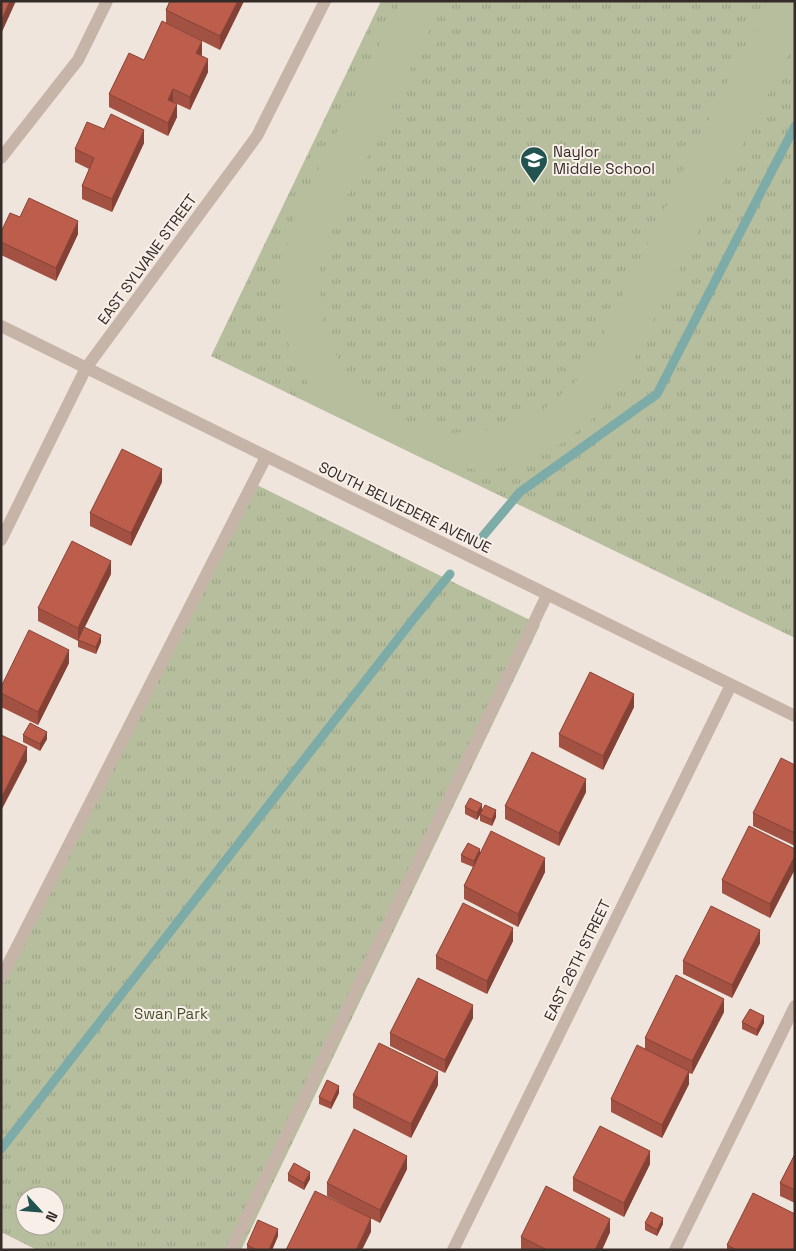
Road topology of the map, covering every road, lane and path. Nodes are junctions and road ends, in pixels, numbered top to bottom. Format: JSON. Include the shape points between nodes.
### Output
{"nodes":[{"id":1,"x":107,"y":1,"type":"edge"},
{"id":2,"x":324,"y":1,"type":"edge"},
{"id":3,"x":1,"y":158,"type":"edge"},
{"id":4,"x":1,"y":326,"type":"edge"},
{"id":5,"x":86,"y":368,"type":"junction"},
{"id":6,"x":266,"y":457,"type":"junction"},
{"id":7,"x":1,"y":540,"type":"edge"},
{"id":8,"x":547,"y":595,"type":"junction"},
{"id":9,"x":731,"y":685,"type":"junction"},
{"id":10,"x":795,"y":716,"type":"edge"},
{"id":11,"x":1,"y":978,"type":"edge"},
{"id":12,"x":795,"y":1006,"type":"edge"},
{"id":13,"x":231,"y":1250,"type":"edge"},
{"id":14,"x":453,"y":1250,"type":"edge"},
{"id":15,"x":675,"y":1250,"type":"edge"}],
"edges":[{"from":1,"to":3,"type":"street","via":[[78,60]]},
{"from":2,"to":5,"type":"street","name":"EAST SYLVANE STREET","via":[[258,136]]},
{"from":4,"to":5,"type":"street","name":"SOUTH BELVEDERE AVENUE"},
{"from":5,"to":6,"type":"street","name":"SOUTH BELVEDERE AVENUE"},
{"from":5,"to":7,"type":"street","name":"EAST SYLVANE STREET"},
{"from":6,"to":8,"type":"street","name":"SOUTH BELVEDERE AVENUE"},
{"from":6,"to":11,"type":"street"},
{"from":8,"to":9,"type":"street","name":"SOUTH BELVEDERE AVENUE"},
{"from":8,"to":13,"type":"street"},
{"from":9,"to":10,"type":"street","name":"SOUTH BELVEDERE AVENUE"},
{"from":9,"to":14,"type":"street","name":"EAST 26TH STREET"},
{"from":12,"to":15,"type":"street"}]}
